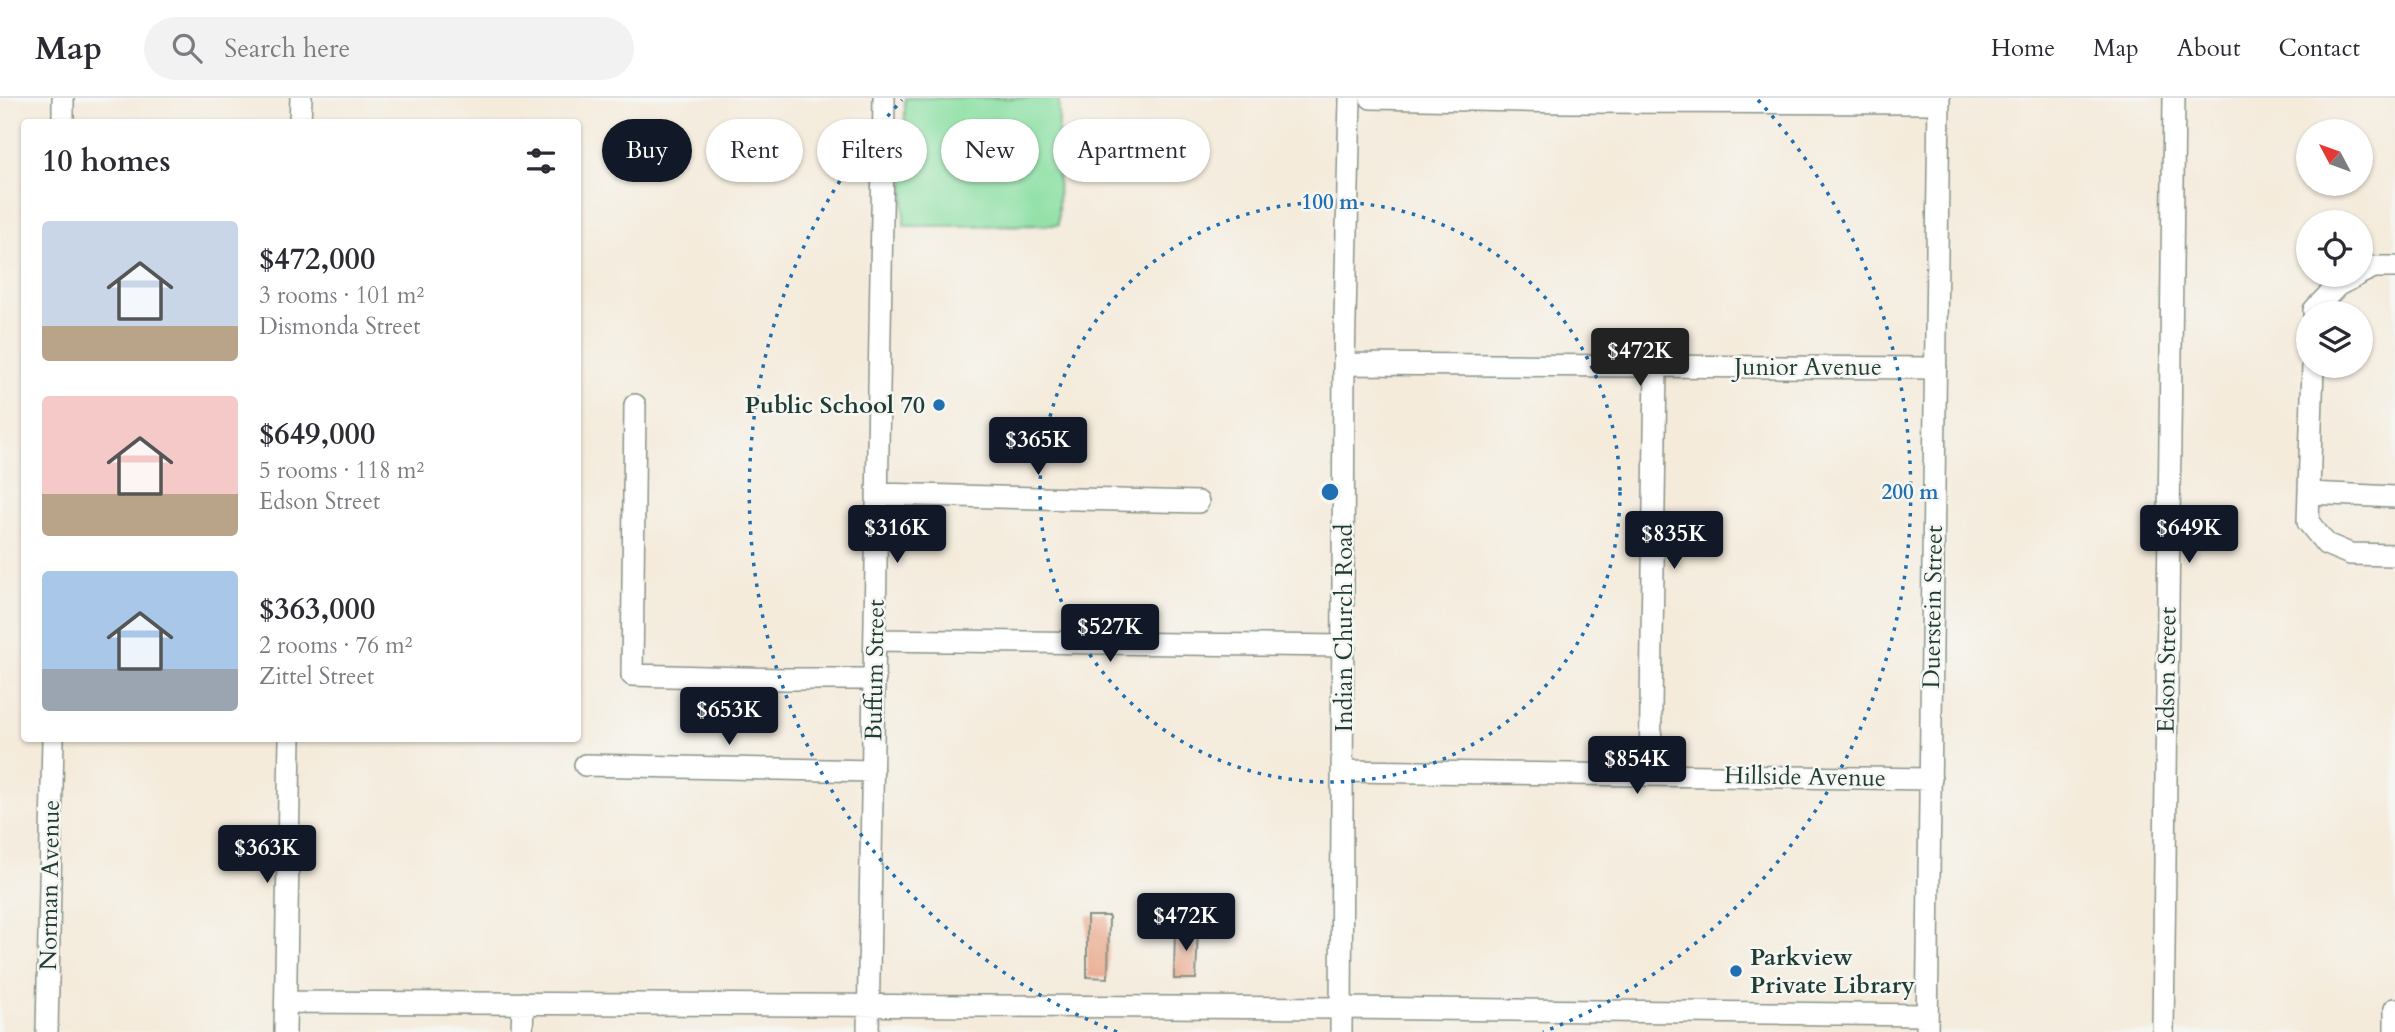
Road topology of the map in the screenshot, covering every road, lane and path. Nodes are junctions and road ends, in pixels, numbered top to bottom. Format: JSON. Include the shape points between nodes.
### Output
{"nodes":[{"id":1,"x":63,"y":98,"type":"edge"},
{"id":2,"x":300,"y":98,"type":"edge"},
{"id":3,"x":884,"y":98,"type":"edge"},
{"id":4,"x":1350,"y":98,"type":"edge"},
{"id":5,"x":1371,"y":98,"type":"edge"},
{"id":6,"x":2174,"y":98,"type":"edge"},
{"id":7,"x":1939,"y":101,"type":"edge"},
{"id":8,"x":63,"y":119,"type":"edge"},
{"id":9,"x":300,"y":119,"type":"edge"},
{"id":10,"x":2395,"y":267,"type":"edge"},
{"id":11,"x":2373,"y":268,"type":"edge"},
{"id":12,"x":2336,"y":287,"type":"edge"},
{"id":13,"x":2323,"y":301,"type":"edge"},
{"id":14,"x":1344,"y":364,"type":"junction"},
{"id":15,"x":1656,"y":367,"type":"junction"},
{"id":16,"x":1936,"y":368,"type":"junction"},
{"id":17,"x":2313,"y":378,"type":"edge"},
{"id":18,"x":635,"y":405,"type":"dead end"},
{"id":19,"x":2309,"y":493,"type":"junction"},
{"id":20,"x":877,"y":494,"type":"junction"},
{"id":21,"x":2395,"y":496,"type":"edge"},
{"id":22,"x":1198,"y":502,"type":"dead end"},
{"id":23,"x":2395,"y":555,"type":"edge"},
{"id":24,"x":876,"y":640,"type":"junction"},
{"id":25,"x":1345,"y":646,"type":"junction"},
{"id":26,"x":875,"y":679,"type":"junction"},
{"id":27,"x":53,"y":742,"type":"edge"},
{"id":28,"x":290,"y":742,"type":"edge"},
{"id":29,"x":584,"y":765,"type":"dead end"},
{"id":30,"x":873,"y":771,"type":"junction"},
{"id":31,"x":1344,"y":771,"type":"junction"},
{"id":32,"x":1650,"y":775,"type":"junction"},
{"id":33,"x":1931,"y":779,"type":"junction"},
{"id":34,"x":286,"y":1002,"type":"junction"},
{"id":35,"x":523,"y":1003,"type":"junction"},
{"id":36,"x":869,"y":1006,"type":"junction"},
{"id":37,"x":1341,"y":1008,"type":"junction"},
{"id":38,"x":2395,"y":1009,"type":"edge"},
{"id":39,"x":1927,"y":1024,"type":"edge"},
{"id":40,"x":47,"y":1032,"type":"edge"},
{"id":41,"x":285,"y":1032,"type":"edge"},
{"id":42,"x":522,"y":1032,"type":"edge"},
{"id":43,"x":868,"y":1032,"type":"edge"},
{"id":44,"x":1341,"y":1032,"type":"edge"},
{"id":45,"x":2163,"y":1032,"type":"edge"},
{"id":46,"x":2395,"y":1032,"type":"edge"}],
"edges":[{"from":1,"to":8,"type":"street"},
{"from":2,"to":9,"type":"street"},
{"from":3,"to":20,"type":"street","name":"Buffum Street"},
{"from":4,"to":14,"type":"street","name":"Indian Church Road"},
{"from":5,"to":7,"type":"street"},
{"from":6,"to":45,"type":"street","name":"Edson Street"},
{"from":7,"to":16,"type":"street","name":"Duerstein Street"},
{"from":10,"to":11,"type":"street"},
{"from":12,"to":13,"type":"street"},
{"from":14,"to":15,"type":"street","name":"Junior Avenue"},
{"from":14,"to":25,"type":"street","name":"Indian Church Road"},
{"from":15,"to":16,"type":"street","name":"Junior Avenue"},
{"from":15,"to":32,"type":"street"},
{"from":16,"to":33,"type":"street","name":"Duerstein Street"},
{"from":17,"to":19,"type":"street"},
{"from":18,"to":26,"type":"street","via":[[632,675]]},
{"from":19,"to":21,"type":"street"},
{"from":19,"to":23,"type":"street","via":[[2308,522],[2326,544],[2350,554]]},
{"from":20,"to":22,"type":"street"},
{"from":20,"to":24,"type":"street","name":"Buffum Street"},
{"from":24,"to":25,"type":"street"},
{"from":24,"to":26,"type":"street","name":"Buffum Street"},
{"from":25,"to":31,"type":"street","name":"Indian Church Road"},
{"from":26,"to":30,"type":"street","name":"Buffum Street"},
{"from":27,"to":40,"type":"street","name":"Norman Avenue"},
{"from":28,"to":34,"type":"street"},
{"from":29,"to":30,"type":"street"},
{"from":30,"to":36,"type":"street","name":"Buffum Street"},
{"from":31,"to":32,"type":"street","name":"Hillside Avenue"},
{"from":31,"to":37,"type":"street","name":"Indian Church Road"},
{"from":32,"to":33,"type":"street","name":"Hillside Avenue"},
{"from":33,"to":39,"type":"street","name":"Duerstein Street"},
{"from":34,"to":35,"type":"street"},
{"from":34,"to":41,"type":"street"},
{"from":35,"to":36,"type":"street"},
{"from":35,"to":42,"type":"street"},
{"from":36,"to":37,"type":"street"},
{"from":36,"to":43,"type":"street","name":"Buffum Street"},
{"from":37,"to":39,"type":"street"},
{"from":37,"to":44,"type":"street","name":"Indian Church Road"},
{"from":38,"to":46,"type":"street"}]}
